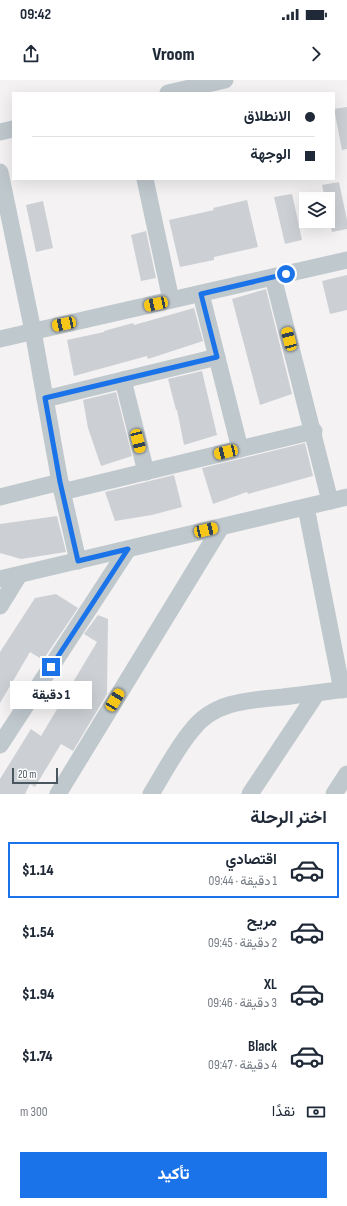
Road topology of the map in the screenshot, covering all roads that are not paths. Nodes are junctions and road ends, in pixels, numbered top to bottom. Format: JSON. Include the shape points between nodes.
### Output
{"nodes":[{"id":1,"x":225,"y":80,"type":"edge"},
{"id":2,"x":172,"y":92,"type":"edge"},
{"id":3,"x":12,"y":129,"type":"edge"},
{"id":4,"x":0,"y":132,"type":"edge"},
{"id":5,"x":0,"y":172,"type":"edge"},
{"id":6,"x":144,"y":180,"type":"edge"},
{"id":7,"x":347,"y":260,"type":"edge"},
{"id":8,"x":273,"y":277,"type":"junction"},
{"id":9,"x":201,"y":294,"type":"junction"},
{"id":10,"x":172,"y":300,"type":"junction"},
{"id":11,"x":33,"y":331,"type":"junction"},
{"id":12,"x":0,"y":339,"type":"edge"},
{"id":13,"x":217,"y":357,"type":"junction"},
{"id":14,"x":123,"y":380,"type":"junction"},
{"id":15,"x":45,"y":398,"type":"junction"},
{"id":16,"x":314,"y":431,"type":"junction"},
{"id":17,"x":240,"y":449,"type":"junction"},
{"id":18,"x":146,"y":472,"type":"junction"},
{"id":19,"x":61,"y":487,"type":"junction"},
{"id":20,"x":0,"y":497,"type":"edge"},
{"id":21,"x":347,"y":497,"type":"edge"},
{"id":22,"x":330,"y":501,"type":"junction"},
{"id":23,"x":306,"y":506,"type":"junction"},
{"id":24,"x":221,"y":527,"type":"junction"},
{"id":25,"x":128,"y":549,"type":"junction"},
{"id":26,"x":78,"y":561,"type":"junction"},
{"id":27,"x":19,"y":574,"type":"junction"},
{"id":28,"x":0,"y":579,"type":"edge"},
{"id":29,"x":0,"y":606,"type":"edge"},
{"id":30,"x":345,"y":690,"type":"edge"},
{"id":31,"x":317,"y":693,"type":"junction"},
{"id":32,"x":0,"y":746,"type":"edge"},
{"id":33,"x":347,"y":774,"type":"edge"},
{"id":34,"x":58,"y":794,"type":"edge"},
{"id":35,"x":150,"y":794,"type":"edge"},
{"id":36,"x":250,"y":794,"type":"edge"},
{"id":37,"x":334,"y":794,"type":"edge"}],
"edges":[{"from":1,"to":2,"type":"street"},
{"from":3,"to":4,"type":"street"},
{"from":5,"to":11,"type":"street"},
{"from":6,"to":10,"type":"street"},
{"from":7,"to":8,"type":"street"},
{"from":8,"to":9,"type":"street"},
{"from":8,"to":16,"type":"street"},
{"from":9,"to":10,"type":"street"},
{"from":9,"to":13,"type":"street"},
{"from":10,"to":11,"type":"street"},
{"from":11,"to":12,"type":"street"},
{"from":11,"to":15,"type":"street"},
{"from":13,"to":14,"type":"street"},
{"from":13,"to":17,"type":"street"},
{"from":14,"to":15,"type":"street"},
{"from":14,"to":18,"type":"street"},
{"from":15,"to":19,"type":"street"},
{"from":16,"to":17,"type":"street"},
{"from":16,"to":22,"type":"street"},
{"from":17,"to":18,"type":"street"},
{"from":18,"to":19,"type":"street"},
{"from":19,"to":20,"type":"street"},
{"from":19,"to":26,"type":"street"},
{"from":21,"to":22,"type":"street"},
{"from":22,"to":23,"type":"street"},
{"from":23,"to":24,"type":"street"},
{"from":23,"to":30,"type":"street"},
{"from":24,"to":25,"type":"street"},
{"from":24,"to":34,"type":"street"},
{"from":25,"to":26,"type":"street"},
{"from":25,"to":32,"type":"street"},
{"from":26,"to":27,"type":"street"},
{"from":27,"to":28,"type":"street"},
{"from":27,"to":29,"type":"street"},
{"from":30,"to":31,"type":"street"},
{"from":31,"to":35,"type":"street","via":[[239,702],[218,709],[192,730]]},
{"from":31,"to":36,"type":"street"},
{"from":33,"to":37,"type":"street"}]}
